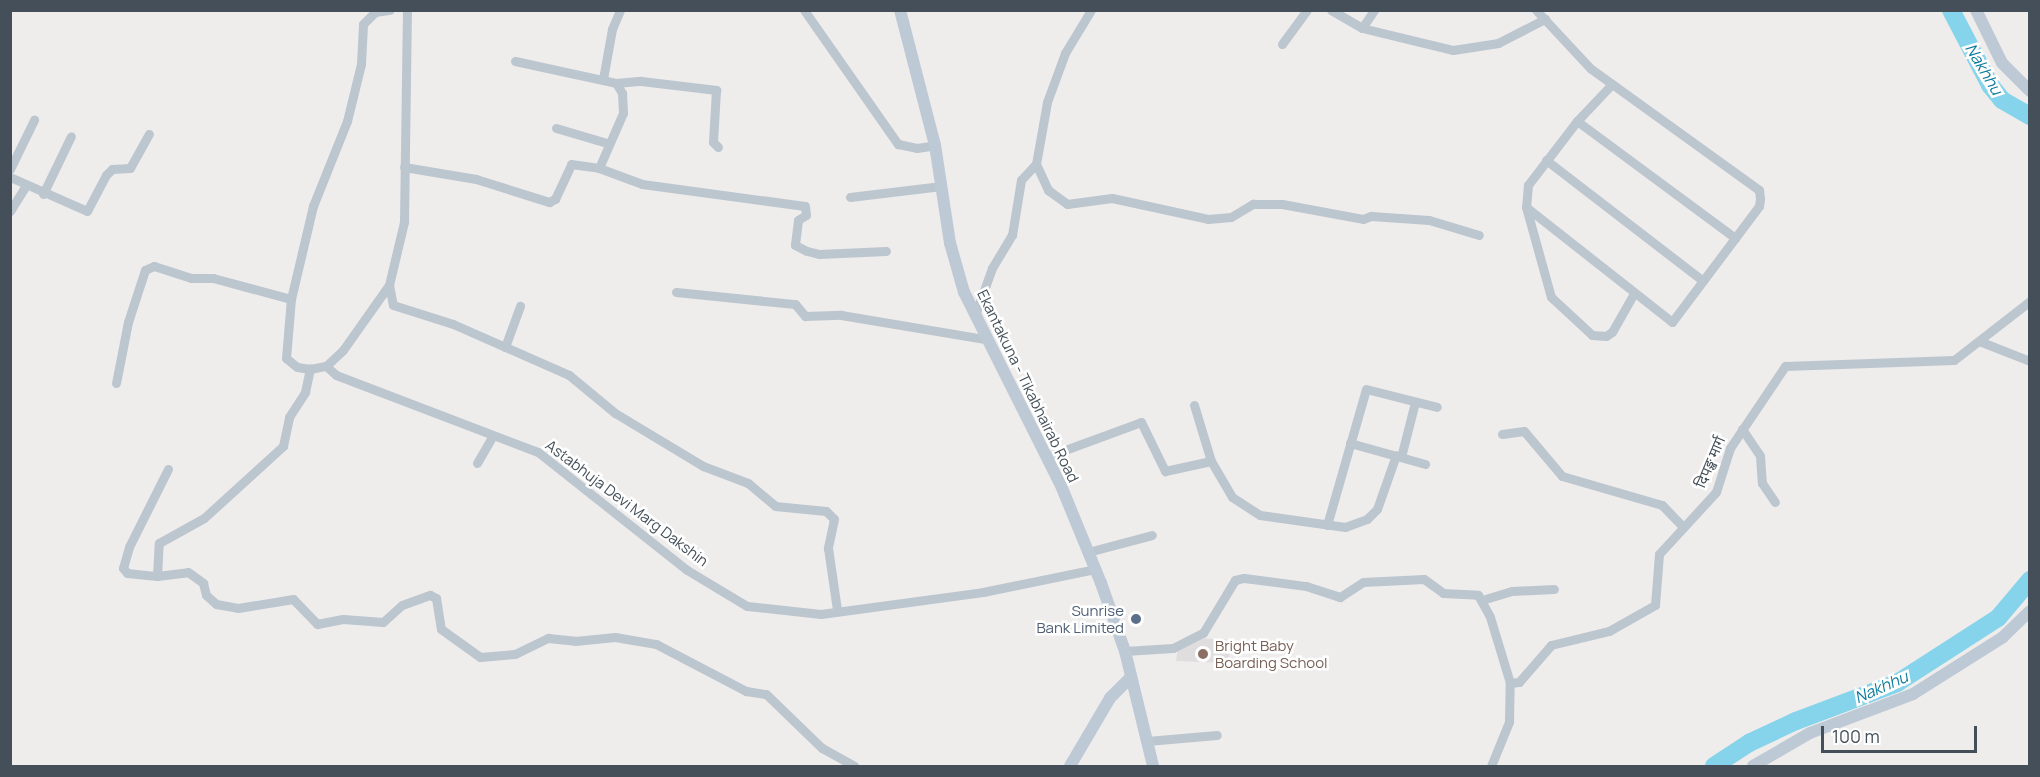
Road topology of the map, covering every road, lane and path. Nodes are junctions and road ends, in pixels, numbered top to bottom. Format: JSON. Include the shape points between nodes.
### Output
{"nodes":[{"id":1,"x":390,"y":10,"type":"edge"},
{"id":2,"x":400,"y":10,"type":"edge"},
{"id":3,"x":620,"y":10,"type":"edge"},
{"id":4,"x":804,"y":10,"type":"edge"},
{"id":5,"x":900,"y":10,"type":"edge"},
{"id":6,"x":1091,"y":10,"type":"edge"},
{"id":7,"x":1307,"y":10,"type":"edge"},
{"id":8,"x":1331,"y":10,"type":"edge"},
{"id":9,"x":1374,"y":10,"type":"edge"},
{"id":10,"x":1536,"y":10,"type":"edge"},
{"id":11,"x":1976,"y":10,"type":"edge"},
{"id":12,"x":406,"y":11,"type":"edge"},
{"id":13,"x":1545,"y":19,"type":"junction"},
{"id":14,"x":1362,"y":28,"type":"junction"},
{"id":15,"x":1282,"y":44,"type":"dead end"},
{"id":16,"x":515,"y":61,"type":"dead end"},
{"id":17,"x":603,"y":80,"type":"junction"},
{"id":18,"x":616,"y":82,"type":"junction"},
{"id":19,"x":1612,"y":84,"type":"junction"},
{"id":20,"x":2030,"y":91,"type":"edge"},
{"id":21,"x":34,"y":120,"type":"dead end"},
{"id":22,"x":1577,"y":121,"type":"junction"},
{"id":23,"x":556,"y":128,"type":"dead end"},
{"id":24,"x":149,"y":134,"type":"dead end"},
{"id":25,"x":71,"y":136,"type":"dead end"},
{"id":26,"x":607,"y":143,"type":"junction"},
{"id":27,"x":935,"y":145,"type":"junction"},
{"id":28,"x":718,"y":147,"type":"dead end"},
{"id":29,"x":1546,"y":160,"type":"junction"},
{"id":30,"x":1036,"y":164,"type":"junction"},
{"id":31,"x":404,"y":167,"type":"junction"},
{"id":32,"x":599,"y":168,"type":"junction"},
{"id":33,"x":10,"y":169,"type":"edge"},
{"id":34,"x":10,"y":177,"type":"edge"},
{"id":35,"x":26,"y":185,"type":"junction"},
{"id":36,"x":941,"y":186,"type":"junction"},
{"id":37,"x":43,"y":194,"type":"junction"},
{"id":38,"x":850,"y":197,"type":"dead end"},
{"id":39,"x":1526,"y":207,"type":"junction"},
{"id":40,"x":10,"y":211,"type":"edge"},
{"id":41,"x":1479,"y":235,"type":"dead end"},
{"id":42,"x":1735,"y":238,"type":"junction"},
{"id":43,"x":885,"y":250,"type":"dead end"},
{"id":44,"x":1703,"y":281,"type":"junction"},
{"id":45,"x":389,"y":285,"type":"junction"},
{"id":46,"x":676,"y":292,"type":"dead end"},
{"id":47,"x":1633,"y":295,"type":"junction"},
{"id":48,"x":291,"y":299,"type":"junction"},
{"id":49,"x":2030,"y":301,"type":"edge"},
{"id":50,"x":520,"y":306,"type":"dead end"},
{"id":51,"x":975,"y":315,"type":"junction"},
{"id":52,"x":985,"y":339,"type":"junction"},
{"id":53,"x":1979,"y":341,"type":"junction"},
{"id":54,"x":505,"y":347,"type":"junction"},
{"id":55,"x":2030,"y":361,"type":"edge"},
{"id":56,"x":326,"y":366,"type":"junction"},
{"id":57,"x":310,"y":369,"type":"junction"},
{"id":58,"x":117,"y":383,"type":"dead end"},
{"id":59,"x":1415,"y":402,"type":"junction"},
{"id":60,"x":1194,"y":405,"type":"dead end"},
{"id":61,"x":1437,"y":407,"type":"dead end"},
{"id":62,"x":1742,"y":429,"type":"junction"},
{"id":63,"x":1502,"y":434,"type":"dead end"},
{"id":64,"x":492,"y":437,"type":"junction"},
{"id":65,"x":1350,"y":443,"type":"junction"},
{"id":66,"x":1398,"y":456,"type":"junction"},
{"id":67,"x":1046,"y":457,"type":"junction"},
{"id":68,"x":1211,"y":460,"type":"junction"},
{"id":69,"x":477,"y":463,"type":"dead end"},
{"id":70,"x":1425,"y":464,"type":"dead end"},
{"id":71,"x":168,"y":469,"type":"dead end"},
{"id":72,"x":1775,"y":502,"type":"dead end"},
{"id":73,"x":1327,"y":525,"type":"junction"},
{"id":74,"x":1683,"y":527,"type":"junction"},
{"id":75,"x":1152,"y":536,"type":"dead end"},
{"id":76,"x":1088,"y":552,"type":"junction"},
{"id":77,"x":1095,"y":569,"type":"junction"},
{"id":78,"x":157,"y":576,"type":"junction"},
{"id":79,"x":1554,"y":589,"type":"dead end"},
{"id":80,"x":1482,"y":600,"type":"junction"},
{"id":81,"x":837,"y":610,"type":"junction"},
{"id":82,"x":2030,"y":611,"type":"edge"},
{"id":83,"x":1125,"y":651,"type":"junction"},
{"id":84,"x":1131,"y":677,"type":"junction"},
{"id":85,"x":1510,"y":683,"type":"junction"},
{"id":86,"x":1217,"y":735,"type":"dead end"},
{"id":87,"x":1147,"y":741,"type":"junction"},
{"id":88,"x":854,"y":766,"type":"edge"},
{"id":89,"x":1070,"y":766,"type":"edge"},
{"id":90,"x":1153,"y":766,"type":"edge"},
{"id":91,"x":1491,"y":766,"type":"edge"},
{"id":92,"x":1753,"y":766,"type":"edge"}],
"edges":[{"from":1,"to":48,"type":"street","via":[[375,12],[363,24],[361,64],[347,121],[313,206]]},
{"from":2,"to":12,"type":"street"},
{"from":3,"to":17,"type":"street","via":[[612,29]]},
{"from":4,"to":27,"type":"street","via":[[898,144],[917,148]]},
{"from":5,"to":27,"type":"main road","name":"Ekantakuna - Tikabhairab Road"},
{"from":6,"to":30,"type":"street","via":[[1061,63],[1047,102]]},
{"from":7,"to":15,"type":"street"},
{"from":8,"to":14,"type":"street"},
{"from":9,"to":14,"type":"street"},
{"from":10,"to":13,"type":"street"},
{"from":11,"to":20,"type":"main road","via":[[2002,63]]},
{"from":12,"to":31,"type":"street"},
{"from":13,"to":14,"type":"street","via":[[1498,43],[1453,50]]},
{"from":13,"to":19,"type":"street","via":[[1591,69]]},
{"from":16,"to":17,"type":"street"},
{"from":17,"to":18,"type":"street"},
{"from":18,"to":26,"type":"street","via":[[624,103]]},
{"from":18,"to":28,"type":"street","via":[[716,90],[713,142]]},
{"from":19,"to":22,"type":"street"},
{"from":19,"to":42,"type":"street","via":[[1759,190],[1759,206]]},
{"from":21,"to":33,"type":"street"},
{"from":22,"to":29,"type":"street"},
{"from":22,"to":42,"type":"street"},
{"from":23,"to":26,"type":"street"},
{"from":24,"to":37,"type":"street","via":[[130,168],[112,169],[106,175],[87,211]]},
{"from":25,"to":37,"type":"street"},
{"from":26,"to":32,"type":"street"},
{"from":27,"to":36,"type":"main road","name":"Ekantakuna - Tikabhairab Road"},
{"from":29,"to":39,"type":"street","via":[[1525,192]]},
{"from":29,"to":44,"type":"street"},
{"from":30,"to":41,"type":"street","via":[[1048,190],[1067,204],[1112,198],[1208,219],[1231,217],[1253,204],[1282,204],[1363,219],[1371,216],[1429,220]]},
{"from":30,"to":51,"type":"street","via":[[1021,180],[1012,236],[992,268]]},
{"from":31,"to":32,"type":"street","via":[[476,179],[549,202],[555,199],[571,164]]},
{"from":31,"to":45,"type":"street","via":[[404,222]]},
{"from":32,"to":43,"type":"street","via":[[642,184],[805,206],[807,212],[798,220],[795,245],[807,251],[819,254]]},
{"from":34,"to":35,"type":"street"},
{"from":35,"to":37,"type":"street"},
{"from":35,"to":40,"type":"street"},
{"from":36,"to":38,"type":"street"},
{"from":36,"to":51,"type":"main road","name":"Ekantakuna - Tikabhairab Road","via":[[950,243]]},
{"from":39,"to":47,"type":"street"},
{"from":39,"to":47,"type":"street","via":[[1551,297],[1592,335],[1606,336],[1612,332]]},
{"from":42,"to":44,"type":"street"},
{"from":44,"to":47,"type":"street","via":[[1672,322]]},
{"from":45,"to":54,"type":"street","via":[[393,305],[453,324]]},
{"from":45,"to":56,"type":"street","via":[[343,351]]},
{"from":46,"to":52,"type":"street","via":[[795,304],[805,316],[841,315]]},
{"from":48,"to":57,"type":"street","via":[[286,358],[297,367]]},
{"from":48,"to":58,"type":"street","via":[[213,278],[191,278],[154,266],[146,270],[137,286]]},
{"from":49,"to":53,"type":"street","name":"दिपङ्ख मार्ग"},
{"from":50,"to":54,"type":"street"},
{"from":51,"to":52,"type":"main road","name":"Ekantakuna - Tikabhairab Road"},
{"from":52,"to":67,"type":"main road","name":"Ekantakuna - Tikabhairab Road"},
{"from":53,"to":55,"type":"street"},
{"from":53,"to":62,"type":"street","name":"दिपङ्ख मार्ग","via":[[1966,355],[1938,362],[1785,366]]},
{"from":54,"to":81,"type":"street","via":[[569,375],[615,413],[703,466],[748,483],[775,506],[826,511],[834,519],[828,548]]},
{"from":56,"to":57,"type":"street"},
{"from":56,"to":64,"type":"street","name":"Astabhuja Devi Marg Dakshin","via":[[336,375]]},
{"from":57,"to":78,"type":"street","via":[[305,392],[289,417],[283,446],[204,518],[159,543]]},
{"from":59,"to":61,"type":"street"},
{"from":59,"to":65,"type":"street","via":[[1366,389]]},
{"from":59,"to":66,"type":"street"},
{"from":60,"to":68,"type":"street"},
{"from":62,"to":72,"type":"street","via":[[1760,456],[1762,483]]},
{"from":62,"to":74,"type":"street","name":"दिपङ्ख मार्ग","via":[[1730,448],[1716,492]]},
{"from":63,"to":74,"type":"street","via":[[1524,431],[1562,476],[1662,505]]},
{"from":64,"to":69,"type":"street"},
{"from":64,"to":81,"type":"street","name":"Astabhuja Devi Marg Dakshin","via":[[538,452],[687,570],[747,606],[795,613]]},
{"from":65,"to":66,"type":"street"},
{"from":65,"to":73,"type":"street"},
{"from":66,"to":70,"type":"street"},
{"from":66,"to":73,"type":"street","via":[[1377,509],[1367,519],[1345,527]]},
{"from":67,"to":68,"type":"street","via":[[1141,422],[1165,471]]},
{"from":67,"to":76,"type":"main road","name":"Ekantakuna - Tikabhairab Road"},
{"from":68,"to":73,"type":"street","via":[[1232,497],[1260,515]]},
{"from":71,"to":78,"type":"street","via":[[123,568],[128,573]]},
{"from":74,"to":85,"type":"street","name":"दिपङ्ख मार्ग","via":[[1659,554],[1655,605],[1609,631],[1551,645],[1520,682]]},
{"from":75,"to":76,"type":"street"},
{"from":76,"to":77,"type":"main road","name":"Ekantakuna - Tikabhairab Road"},
{"from":77,"to":81,"type":"street","name":"Astabhuja Devi Marg Dakshin","via":[[983,592]]},
{"from":77,"to":83,"type":"main road","name":"Ekantakuna - Tikabhairab Road"},
{"from":78,"to":88,"type":"street","via":[[188,572],[203,583],[206,595],[216,604],[238,608],[293,599],[317,624],[343,619],[383,622],[402,605],[430,595],[436,598],[441,629],[480,657],[515,654],[548,639],[615,637],[656,644],[746,691],[766,694],[822,748]]},
{"from":79,"to":80,"type":"street","via":[[1512,591]]},
{"from":80,"to":83,"type":"street","via":[[1478,595],[1443,593],[1424,579],[1363,582],[1340,597],[1306,586],[1244,578],[1235,580],[1203,633],[1173,648]]},
{"from":80,"to":85,"type":"street"},
{"from":82,"to":92,"type":"main road","via":[[2003,637],[1913,694],[1810,733]]},
{"from":83,"to":84,"type":"main road","name":"Ekantakuna - Tikabhairab Road"},
{"from":84,"to":87,"type":"main road","name":"Ekantakuna - Tikabhairab Road"},
{"from":84,"to":89,"type":"main road","via":[[1110,698]]},
{"from":85,"to":91,"type":"street","via":[[1509,722]]},
{"from":86,"to":87,"type":"street"},
{"from":87,"to":90,"type":"main road","name":"Ekantakuna - Tikabhairab Road"}]}
